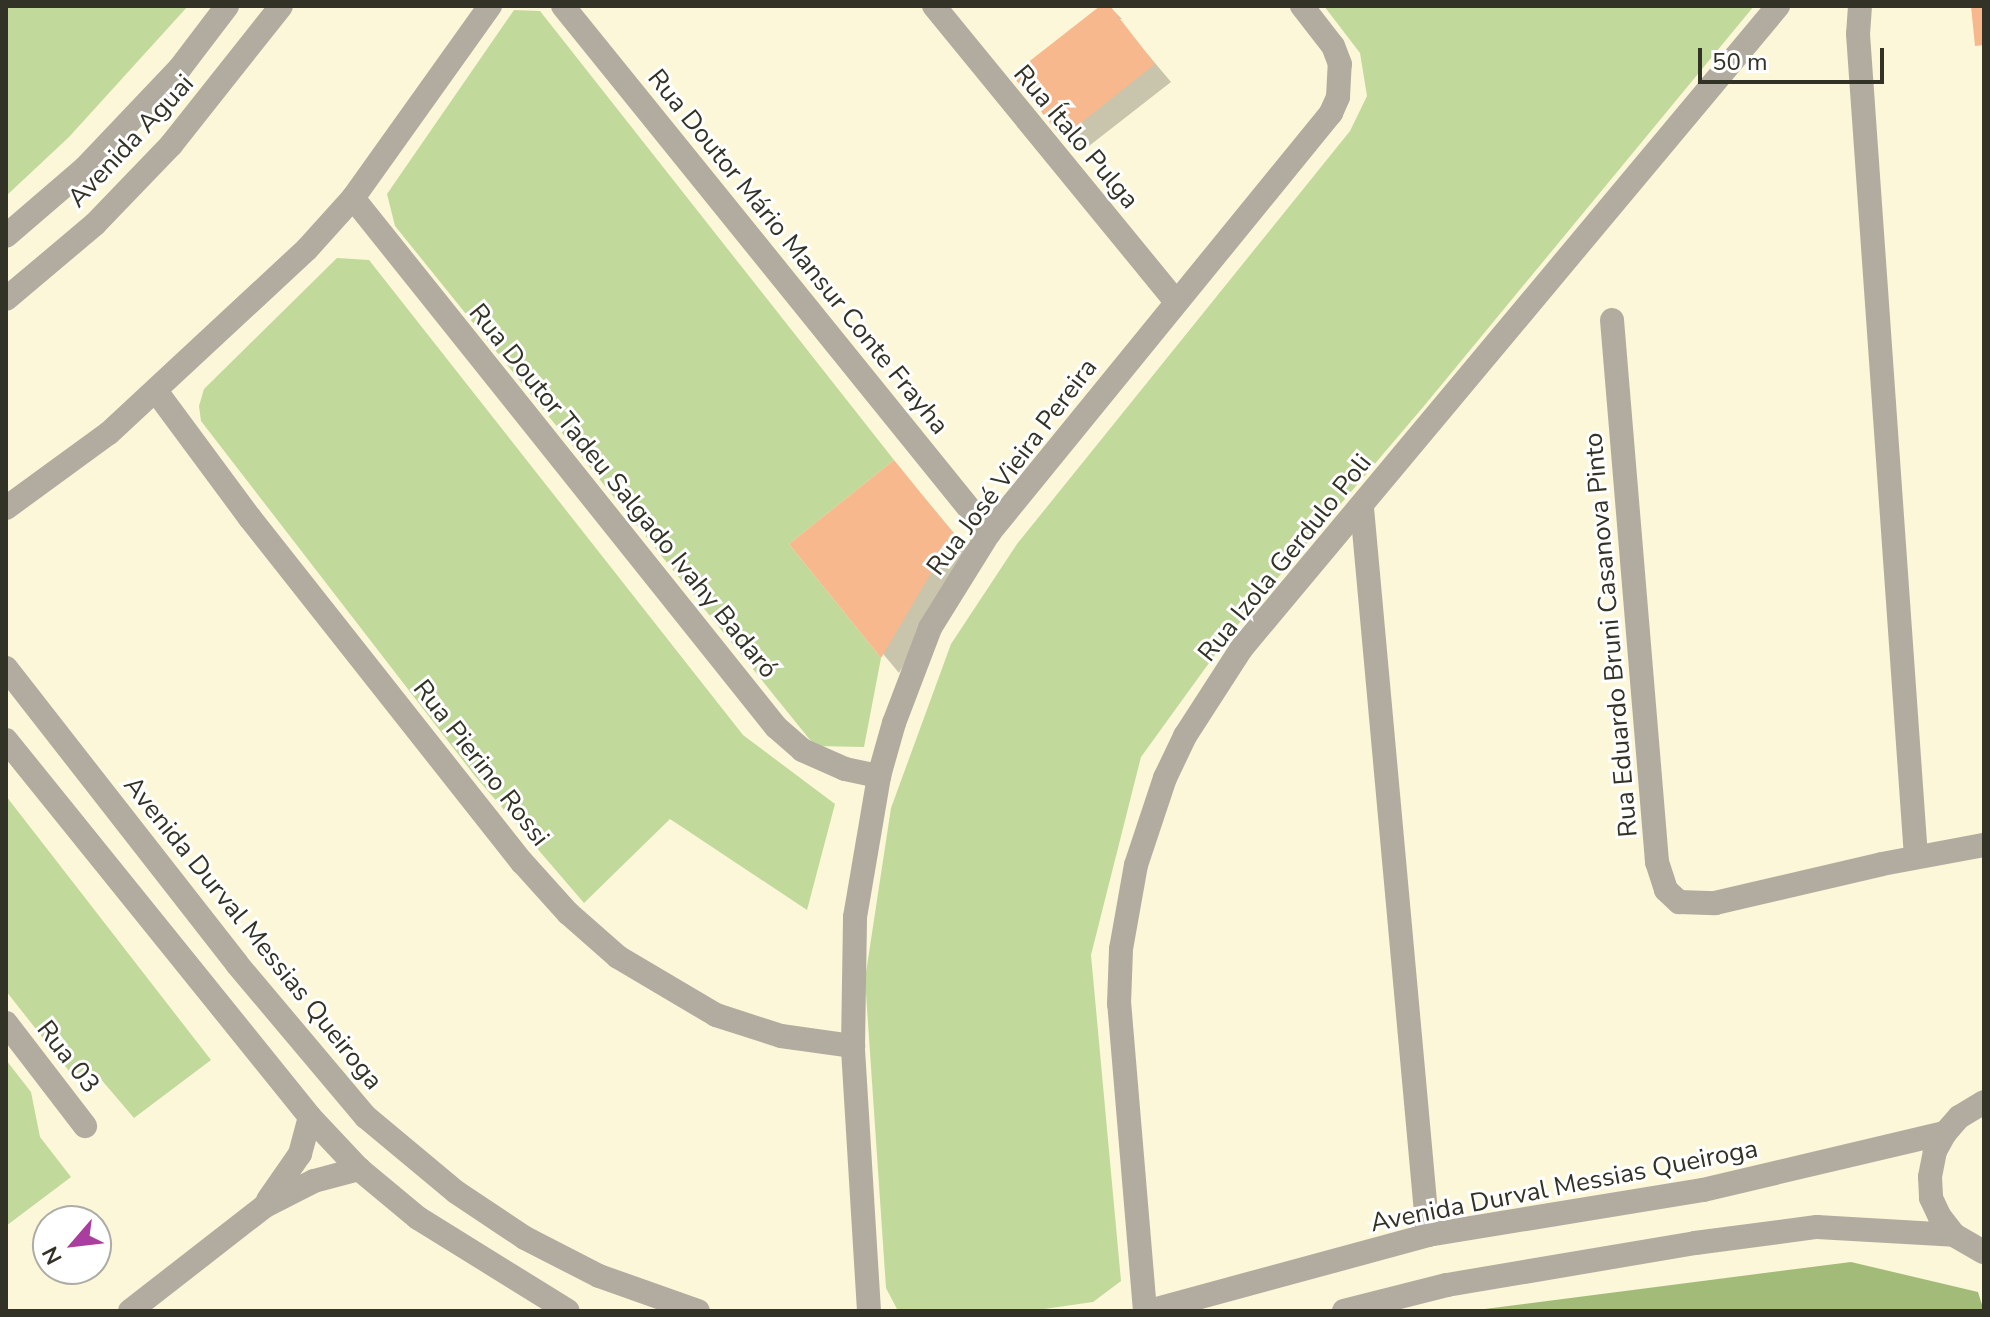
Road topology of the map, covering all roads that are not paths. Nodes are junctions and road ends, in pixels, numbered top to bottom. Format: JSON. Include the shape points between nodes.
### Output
{"nodes":[{"id":1,"x":227,"y":6,"type":"edge"},
{"id":2,"x":281,"y":6,"type":"edge"},
{"id":3,"x":490,"y":6,"type":"edge"},
{"id":4,"x":563,"y":6,"type":"edge"},
{"id":5,"x":934,"y":6,"type":"edge"},
{"id":6,"x":1302,"y":6,"type":"edge"},
{"id":7,"x":1778,"y":6,"type":"edge"},
{"id":8,"x":1860,"y":6,"type":"edge"},
{"id":9,"x":353,"y":198,"type":"junction"},
{"id":10,"x":6,"y":236,"type":"edge"},
{"id":11,"x":6,"y":299,"type":"edge"},
{"id":12,"x":1176,"y":302,"type":"junction"},
{"id":13,"x":1612,"y":320,"type":"dead end"},
{"id":14,"x":156,"y":391,"type":"junction"},
{"id":15,"x":6,"y":508,"type":"edge"},
{"id":16,"x":1362,"y":508,"type":"junction"},
{"id":17,"x":989,"y":533,"type":"junction"},
{"id":18,"x":6,"y":668,"type":"edge"},
{"id":19,"x":6,"y":740,"type":"edge"},
{"id":20,"x":879,"y":776,"type":"junction"},
{"id":21,"x":1984,"y":845,"type":"edge"},
{"id":22,"x":1916,"y":857,"type":"junction"},
{"id":23,"x":6,"y":1023,"type":"edge"},
{"id":24,"x":853,"y":1046,"type":"junction"},
{"id":25,"x":1984,"y":1080,"type":"edge"},
{"id":26,"x":1980,"y":1103,"type":"edge"},
{"id":27,"x":310,"y":1117,"type":"junction"},
{"id":28,"x":85,"y":1126,"type":"dead end"},
{"id":29,"x":1945,"y":1133,"type":"junction"},
{"id":30,"x":359,"y":1169,"type":"junction"},
{"id":31,"x":265,"y":1206,"type":"junction"},
{"id":32,"x":1428,"y":1235,"type":"junction"},
{"id":33,"x":1954,"y":1235,"type":"junction"},
{"id":34,"x":1984,"y":1252,"type":"edge"},
{"id":35,"x":130,"y":1311,"type":"edge"},
{"id":36,"x":568,"y":1311,"type":"edge"},
{"id":37,"x":698,"y":1311,"type":"edge"},
{"id":38,"x":869,"y":1311,"type":"edge"},
{"id":39,"x":1147,"y":1311,"type":"edge"},
{"id":40,"x":1344,"y":1311,"type":"edge"}],
"edges":[{"from":1,"to":10,"type":"street","name":"Avenida Aguai","via":[[180,68],[96,157]]},
{"from":2,"to":11,"type":"street","name":"Avenida Aguai","via":[[171,145],[95,224]]},
{"from":3,"to":9,"type":"street"},
{"from":4,"to":17,"type":"street","name":"Rua Doutor Mário Mansur Conte Frayha"},
{"from":5,"to":12,"type":"street","name":"Rua Ítalo Pulga"},
{"from":6,"to":12,"type":"street","name":"Rua José Vieira Pereira","via":[[1333,46],[1340,64],[1331,113]]},
{"from":7,"to":16,"type":"street","name":"Rua Izola Gerdulo Poli"},
{"from":8,"to":22,"type":"street"},
{"from":9,"to":14,"type":"street","via":[[255,300]]},
{"from":9,"to":20,"type":"street","name":"Rua Doutor Tadeu Salgado Ivahy Badaró","via":[[776,727],[802,750],[845,769]]},
{"from":12,"to":17,"type":"street","name":"Rua José Vieira Pereira"},
{"from":13,"to":22,"type":"street","name":"Rua Eduardo Bruni Casanova Pinto","via":[[1657,862],[1666,890],[1679,902],[1715,903]]},
{"from":14,"to":15,"type":"street","via":[[109,433]]},
{"from":14,"to":24,"type":"street","name":"Rua Pierino Rossi","via":[[250,518],[568,913],[618,957],[716,1015],[781,1036]]},
{"from":16,"to":32,"type":"street"},
{"from":16,"to":39,"type":"street","name":"Rua Izola Gerdulo Poli","via":[[1241,649],[1202,707],[1165,778],[1136,865],[1121,949],[1119,1004]]},
{"from":17,"to":20,"type":"street","name":"Rua José Vieira Pereira","via":[[921,648]]},
{"from":18,"to":37,"type":"street","name":"Avenida Durval Messias Queiroga","via":[[237,964],[366,1117],[456,1192],[525,1238],[599,1276]]},
{"from":19,"to":27,"type":"street"},
{"from":20,"to":24,"type":"street","name":"Rua José Vieira Pereira","via":[[855,917]]},
{"from":21,"to":22,"type":"street"},
{"from":23,"to":28,"type":"street","name":"Rua 03"},
{"from":24,"to":38,"type":"street","name":"Rua José Vieira Pereira"},
{"from":25,"to":26,"type":"street"},
{"from":26,"to":29,"type":"street"},
{"from":27,"to":30,"type":"street"},
{"from":27,"to":31,"type":"street","via":[[300,1154]]},
{"from":29,"to":32,"type":"street","name":"Avenida Durval Messias Queiroga","via":[[1703,1190]]},
{"from":29,"to":33,"type":"street","via":[[1935,1151],[1931,1198]]},
{"from":30,"to":31,"type":"street","via":[[314,1181]]},
{"from":30,"to":36,"type":"street","via":[[418,1218]]},
{"from":31,"to":35,"type":"street"},
{"from":32,"to":39,"type":"street","name":"Avenida Durval Messias Queiroga"},
{"from":33,"to":34,"type":"street"},
{"from":33,"to":40,"type":"street","via":[[1817,1227],[1447,1285]]}]}
